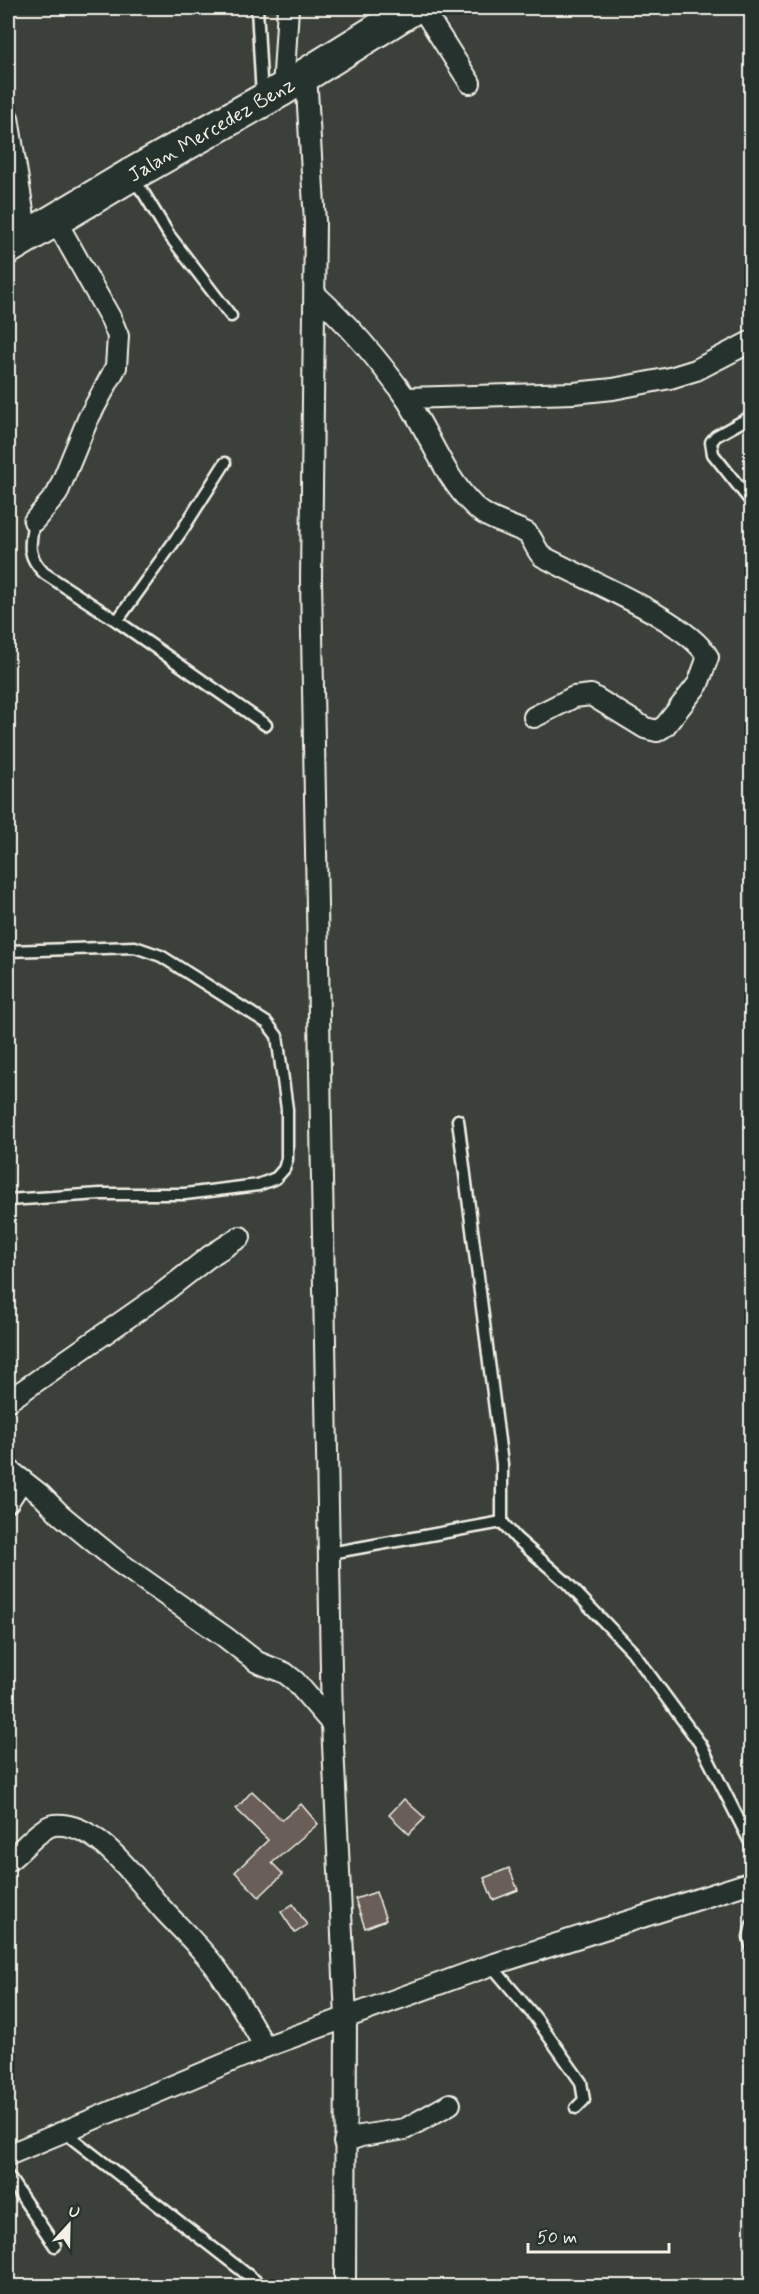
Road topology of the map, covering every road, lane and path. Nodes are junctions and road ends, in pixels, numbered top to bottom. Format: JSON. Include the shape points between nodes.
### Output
{"nodes":[{"id":1,"x":257,"y":8,"type":"edge"},
{"id":2,"x":288,"y":8,"type":"edge"},
{"id":3,"x":413,"y":8,"type":"edge"},
{"id":4,"x":422,"y":8,"type":"edge"},
{"id":5,"x":470,"y":82,"type":"dead end"},
{"id":6,"x":283,"y":88,"type":"junction"},
{"id":7,"x":8,"y":118,"type":"edge"},
{"id":8,"x":129,"y":176,"type":"junction"},
{"id":9,"x":56,"y":221,"type":"junction"},
{"id":10,"x":17,"y":242,"type":"edge"},
{"id":11,"x":315,"y":294,"type":"junction"},
{"id":12,"x":231,"y":316,"type":"dead end"},
{"id":13,"x":752,"y":341,"type":"edge"},
{"id":14,"x":406,"y":398,"type":"junction"},
{"id":15,"x":752,"y":416,"type":"edge"},
{"id":16,"x":225,"y":463,"type":"dead end"},
{"id":17,"x":752,"y":503,"type":"edge"},
{"id":18,"x":34,"y":521,"type":"joint"},
{"id":19,"x":117,"y":621,"type":"junction"},
{"id":20,"x":534,"y":717,"type":"dead end"},
{"id":21,"x":266,"y":725,"type":"dead end"},
{"id":22,"x":8,"y":951,"type":"edge"},
{"id":23,"x":458,"y":1120,"type":"dead end"},
{"id":24,"x":8,"y":1200,"type":"edge"},
{"id":25,"x":240,"y":1237,"type":"dead end"},
{"id":26,"x":8,"y":1401,"type":"edge"},
{"id":27,"x":15,"y":1475,"type":"edge"},
{"id":28,"x":8,"y":1502,"type":"edge"},
{"id":29,"x":502,"y":1522,"type":"junction"},
{"id":30,"x":330,"y":1553,"type":"junction"},
{"id":31,"x":332,"y":1724,"type":"junction"},
{"id":32,"x":752,"y":1846,"type":"edge"},
{"id":33,"x":8,"y":1861,"type":"edge"},
{"id":34,"x":752,"y":1882,"type":"edge"},
{"id":35,"x":752,"y":1925,"type":"edge"},
{"id":36,"x":752,"y":1948,"type":"edge"},
{"id":37,"x":491,"y":1965,"type":"junction"},
{"id":38,"x":346,"y":2018,"type":"junction"},
{"id":39,"x":265,"y":2047,"type":"junction"},
{"id":40,"x":450,"y":2104,"type":"dead end"},
{"id":41,"x":576,"y":2108,"type":"dead end"},
{"id":42,"x":64,"y":2132,"type":"junction"},
{"id":43,"x":344,"y":2142,"type":"junction"},
{"id":44,"x":8,"y":2155,"type":"edge"},
{"id":45,"x":8,"y":2176,"type":"edge"},
{"id":46,"x":55,"y":2246,"type":"dead end"},
{"id":47,"x":262,"y":2286,"type":"edge"},
{"id":48,"x":345,"y":2286,"type":"edge"}],
"edges":[{"from":1,"to":6,"type":"lane"},
{"from":2,"to":6,"type":"street"},
{"from":3,"to":6,"type":"main road","name":"Jalan Mercedez Benz"},
{"from":4,"to":5,"type":"street"},
{"from":6,"to":8,"type":"main road","name":"Jalan Mercedez Benz"},
{"from":6,"to":11,"type":"street","via":[[315,222]]},
{"from":7,"to":10,"type":"street"},
{"from":8,"to":9,"type":"main road","name":"Jalan Mercedez Benz"},
{"from":8,"to":12,"type":"lane"},
{"from":9,"to":10,"type":"main road","name":"Jalan Mercedez Benz"},
{"from":9,"to":18,"type":"street","via":[[111,319],[118,336],[118,352],[116,367],[88,419],[57,494]]},
{"from":11,"to":14,"type":"street","via":[[346,322]]},
{"from":11,"to":30,"type":"street","via":[[311,579]]},
{"from":13,"to":14,"type":"street","via":[[696,370],[613,389]]},
{"from":14,"to":20,"type":"street","via":[[449,474],[474,506],[526,533],[542,556],[654,613],[696,642],[708,657],[698,684],[657,731],[645,728],[591,695],[574,697]]},
{"from":15,"to":17,"type":"lane","via":[[711,442],[712,454]]},
{"from":16,"to":19,"type":"lane"},
{"from":18,"to":19,"type":"lane","via":[[30,549],[34,564]]},
{"from":19,"to":21,"type":"lane"},
{"from":22,"to":24,"type":"lane","via":[[135,947],[162,956],[267,1023],[277,1036],[287,1148],[284,1169],[276,1178],[258,1185],[185,1194]]},
{"from":23,"to":29,"type":"lane","via":[[502,1464]]},
{"from":25,"to":26,"type":"street"},
{"from":27,"to":28,"type":"street"},
{"from":27,"to":31,"type":"street","via":[[117,1561],[257,1662],[285,1673]]},
{"from":29,"to":30,"type":"lane"},
{"from":29,"to":32,"type":"lane","via":[[567,1582],[632,1651],[701,1745]]},
{"from":30,"to":31,"type":"street"},
{"from":31,"to":38,"type":"street"},
{"from":33,"to":39,"type":"street","via":[[53,1825],[90,1835],[132,1871],[216,1968]]},
{"from":34,"to":37,"type":"street"},
{"from":35,"to":36,"type":"lane"},
{"from":37,"to":38,"type":"street"},
{"from":37,"to":41,"type":"lane","via":[[535,2017],[581,2082],[584,2100]]},
{"from":38,"to":39,"type":"street"},
{"from":38,"to":43,"type":"street"},
{"from":39,"to":42,"type":"street"},
{"from":40,"to":43,"type":"street","via":[[405,2129]]},
{"from":42,"to":44,"type":"street"},
{"from":42,"to":47,"type":"lane"},
{"from":43,"to":48,"type":"street"},
{"from":45,"to":46,"type":"lane"}]}
